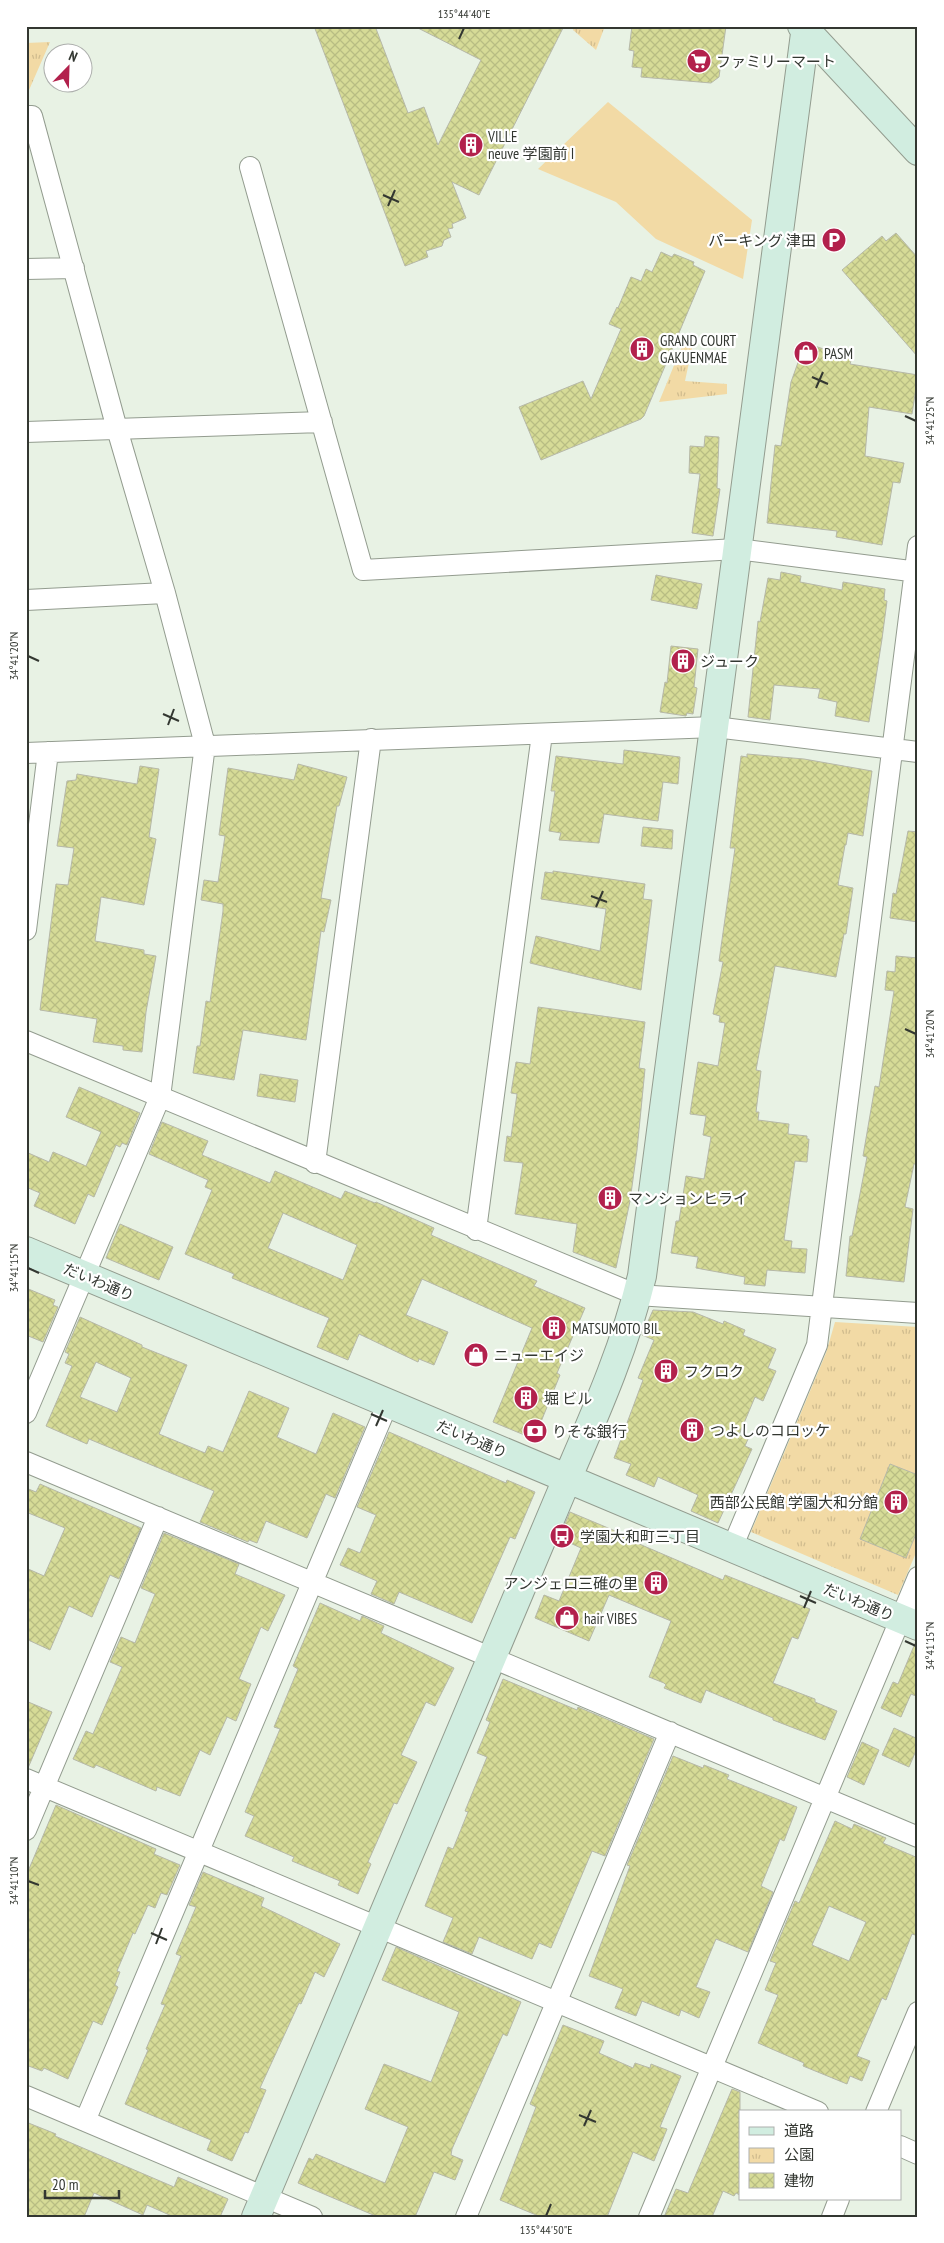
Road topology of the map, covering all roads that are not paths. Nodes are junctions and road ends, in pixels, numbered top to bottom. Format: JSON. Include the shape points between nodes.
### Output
{"nodes":[{"id":1,"x":804,"y":28,"type":"edge"},
{"id":2,"x":26,"y":116,"type":"edge"},
{"id":3,"x":918,"y":151,"type":"edge"},
{"id":4,"x":250,"y":167,"type":"dead end"},
{"id":5,"x":74,"y":268,"type":"junction"},
{"id":6,"x":26,"y":269,"type":"edge"},
{"id":7,"x":322,"y":422,"type":"junction"},
{"id":8,"x":118,"y":428,"type":"junction"},
{"id":9,"x":26,"y":432,"type":"edge"},
{"id":10,"x":918,"y":546,"type":"edge"},
{"id":11,"x":737,"y":549,"type":"junction"},
{"id":12,"x":916,"y":572,"type":"edge"},
{"id":13,"x":165,"y":593,"type":"junction"},
{"id":14,"x":26,"y":600,"type":"edge"},
{"id":15,"x":715,"y":727,"type":"junction"},
{"id":16,"x":542,"y":734,"type":"junction"},
{"id":17,"x":371,"y":739,"type":"junction"},
{"id":18,"x":205,"y":745,"type":"junction"},
{"id":19,"x":893,"y":749,"type":"junction"},
{"id":20,"x":48,"y":752,"type":"junction"},
{"id":21,"x":918,"y":752,"type":"edge"},
{"id":22,"x":26,"y":753,"type":"edge"},
{"id":23,"x":26,"y":930,"type":"edge"},
{"id":24,"x":26,"y":1041,"type":"edge"},
{"id":25,"x":160,"y":1097,"type":"junction"},
{"id":26,"x":316,"y":1163,"type":"junction"},
{"id":27,"x":476,"y":1230,"type":"junction"},
{"id":28,"x":26,"y":1251,"type":"edge"},
{"id":29,"x":85,"y":1276,"type":"junction"},
{"id":30,"x":637,"y":1295,"type":"junction"},
{"id":31,"x":822,"y":1308,"type":"junction"},
{"id":32,"x":918,"y":1313,"type":"edge"},
{"id":33,"x":388,"y":1403,"type":"junction"},
{"id":34,"x":26,"y":1413,"type":"edge"},
{"id":35,"x":26,"y":1462,"type":"edge"},
{"id":36,"x":567,"y":1479,"type":"junction"},
{"id":37,"x":158,"y":1517,"type":"junction"},
{"id":38,"x":732,"y":1548,"type":"junction"},
{"id":39,"x":918,"y":1578,"type":"edge"},
{"id":40,"x":313,"y":1582,"type":"junction"},
{"id":41,"x":909,"y":1623,"type":"edge"},
{"id":42,"x":492,"y":1658,"type":"junction"},
{"id":43,"x":670,"y":1732,"type":"junction"},
{"id":44,"x":35,"y":1783,"type":"edge"},
{"id":45,"x":825,"y":1798,"type":"junction"},
{"id":46,"x":26,"y":1830,"type":"edge"},
{"id":47,"x":918,"y":1837,"type":"edge"},
{"id":48,"x":199,"y":1851,"type":"junction"},
{"id":49,"x":378,"y":1927,"type":"junction"},
{"id":50,"x":556,"y":2002,"type":"junction"},
{"id":51,"x":918,"y":2012,"type":"edge"},
{"id":52,"x":712,"y":2067,"type":"junction"},
{"id":53,"x":26,"y":2096,"type":"edge"},
{"id":54,"x":813,"y":2110,"type":"edge"},
{"id":55,"x":877,"y":2110,"type":"edge"},
{"id":56,"x":85,"y":2121,"type":"junction"},
{"id":57,"x":902,"y":2147,"type":"edge"},
{"id":58,"x":918,"y":2154,"type":"edge"},
{"id":59,"x":839,"y":2200,"type":"edge"},
{"id":60,"x":260,"y":2207,"type":"edge"},
{"id":61,"x":312,"y":2217,"type":"edge"},
{"id":62,"x":466,"y":2217,"type":"edge"},
{"id":63,"x":648,"y":2217,"type":"edge"},
{"id":64,"x":832,"y":2217,"type":"edge"}],
"edges":[{"from":1,"to":3,"type":"street"},
{"from":1,"to":11,"type":"street"},
{"from":2,"to":5,"type":"street","via":[[32,116]]},
{"from":4,"to":7,"type":"street"},
{"from":5,"to":6,"type":"street"},
{"from":5,"to":8,"type":"street"},
{"from":7,"to":8,"type":"street"},
{"from":7,"to":11,"type":"street","via":[[363,570]]},
{"from":8,"to":9,"type":"street"},
{"from":8,"to":13,"type":"street"},
{"from":10,"to":12,"type":"street"},
{"from":11,"to":12,"type":"street"},
{"from":11,"to":15,"type":"street"},
{"from":12,"to":19,"type":"street"},
{"from":13,"to":14,"type":"street"},
{"from":13,"to":18,"type":"street"},
{"from":15,"to":16,"type":"street"},
{"from":15,"to":19,"type":"street"},
{"from":15,"to":30,"type":"street"},
{"from":16,"to":17,"type":"street"},
{"from":16,"to":27,"type":"street"},
{"from":17,"to":18,"type":"street"},
{"from":17,"to":26,"type":"street"},
{"from":18,"to":20,"type":"street"},
{"from":18,"to":25,"type":"street"},
{"from":19,"to":21,"type":"street"},
{"from":19,"to":31,"type":"street"},
{"from":20,"to":22,"type":"street"},
{"from":20,"to":23,"type":"street"},
{"from":24,"to":25,"type":"street"},
{"from":25,"to":26,"type":"street"},
{"from":25,"to":29,"type":"street"},
{"from":26,"to":27,"type":"street"},
{"from":27,"to":30,"type":"street"},
{"from":28,"to":29,"type":"street","name":"だいわ通り"},
{"from":29,"to":33,"type":"street","name":"だいわ通り"},
{"from":29,"to":34,"type":"street"},
{"from":30,"to":31,"type":"street"},
{"from":30,"to":36,"type":"street","via":[[608,1386]]},
{"from":31,"to":32,"type":"street"},
{"from":31,"to":38,"type":"street","via":[[817,1345]]},
{"from":33,"to":36,"type":"street","name":"だいわ通り"},
{"from":33,"to":40,"type":"street"},
{"from":35,"to":37,"type":"street"},
{"from":36,"to":38,"type":"street","name":"だいわ通り"},
{"from":36,"to":42,"type":"street"},
{"from":37,"to":40,"type":"street"},
{"from":37,"to":44,"type":"street"},
{"from":38,"to":41,"type":"street","name":"だいわ通り"},
{"from":39,"to":41,"type":"street"},
{"from":40,"to":42,"type":"street"},
{"from":40,"to":48,"type":"street"},
{"from":41,"to":45,"type":"street"},
{"from":42,"to":43,"type":"street"},
{"from":42,"to":49,"type":"street"},
{"from":43,"to":45,"type":"street"},
{"from":43,"to":50,"type":"street"},
{"from":44,"to":46,"type":"street"},
{"from":44,"to":48,"type":"street"},
{"from":45,"to":47,"type":"street"},
{"from":45,"to":52,"type":"street"},
{"from":48,"to":49,"type":"street"},
{"from":48,"to":56,"type":"street"},
{"from":49,"to":50,"type":"street"},
{"from":49,"to":60,"type":"street"},
{"from":50,"to":52,"type":"street"},
{"from":50,"to":62,"type":"street"},
{"from":51,"to":55,"type":"street"},
{"from":52,"to":54,"type":"street"},
{"from":52,"to":63,"type":"street"},
{"from":53,"to":56,"type":"street"},
{"from":56,"to":60,"type":"street"},
{"from":57,"to":58,"type":"street"},
{"from":59,"to":64,"type":"street"},
{"from":60,"to":61,"type":"street"}]}
